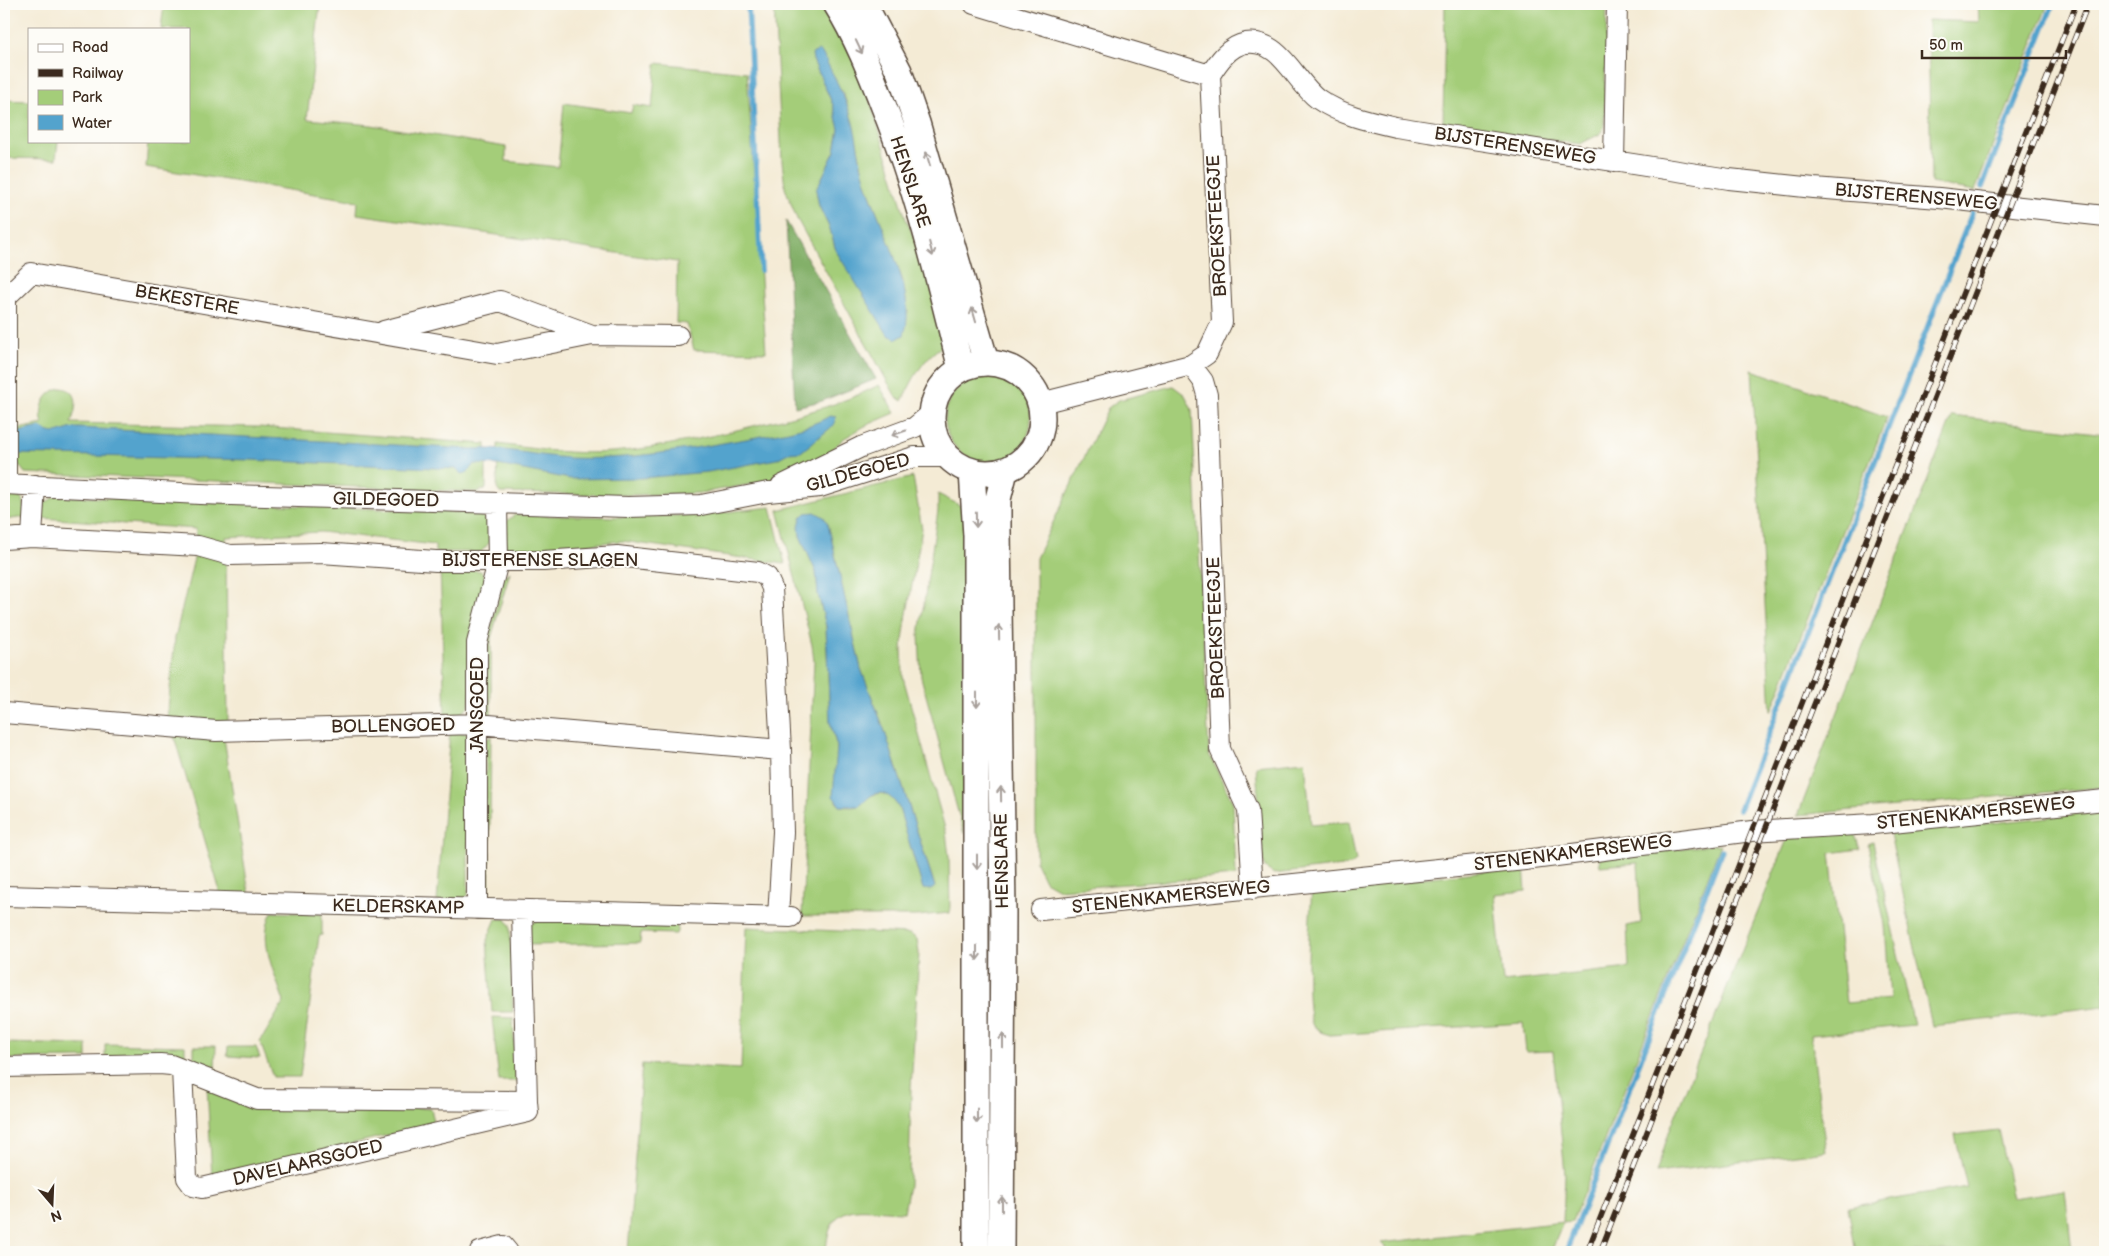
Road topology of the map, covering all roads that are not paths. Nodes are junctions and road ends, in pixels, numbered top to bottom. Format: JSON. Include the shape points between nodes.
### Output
{"nodes":[{"id":1,"x":836,"y":4,"type":"edge"},
{"id":2,"x":864,"y":4,"type":"edge"},
{"id":3,"x":974,"y":4,"type":"edge"},
{"id":4,"x":1617,"y":4,"type":"edge"},
{"id":5,"x":1210,"y":75,"type":"junction"},
{"id":6,"x":1614,"y":162,"type":"junction"},
{"id":7,"x":2105,"y":216,"type":"edge"},
{"id":8,"x":5,"y":295,"type":"edge"},
{"id":9,"x":377,"y":333,"type":"junction"},
{"id":10,"x":592,"y":335,"type":"junction"},
{"id":11,"x":678,"y":336,"type":"dead end"},
{"id":12,"x":986,"y":362,"type":"junction"},
{"id":13,"x":1191,"y":365,"type":"junction"},
{"id":14,"x":961,"y":369,"type":"junction"},
{"id":15,"x":1041,"y":403,"type":"junction"},
{"id":16,"x":932,"y":413,"type":"junction"},
{"id":17,"x":948,"y":457,"type":"junction"},
{"id":18,"x":1005,"y":470,"type":"junction"},
{"id":19,"x":972,"y":471,"type":"junction"},
{"id":20,"x":5,"y":484,"type":"edge"},
{"id":21,"x":34,"y":485,"type":"junction"},
{"id":22,"x":768,"y":492,"type":"junction"},
{"id":23,"x":497,"y":503,"type":"junction"},
{"id":24,"x":32,"y":537,"type":"junction"},
{"id":25,"x":4,"y":540,"type":"edge"},
{"id":26,"x":498,"y":562,"type":"junction"},
{"id":27,"x":4,"y":713,"type":"edge"},
{"id":28,"x":476,"y":724,"type":"junction"},
{"id":29,"x":781,"y":750,"type":"junction"},
{"id":30,"x":2105,"y":800,"type":"edge"},
{"id":31,"x":1253,"y":889,"type":"junction"},
{"id":32,"x":4,"y":896,"type":"edge"},
{"id":33,"x":477,"y":909,"type":"junction"},
{"id":34,"x":1041,"y":910,"type":"dead end"},
{"id":35,"x":522,"y":911,"type":"junction"},
{"id":36,"x":785,"y":917,"type":"joint"},
{"id":37,"x":4,"y":1067,"type":"edge"},
{"id":38,"x":182,"y":1070,"type":"junction"},
{"id":39,"x":527,"y":1101,"type":"junction"},
{"id":40,"x":480,"y":1252,"type":"edge"},
{"id":41,"x":508,"y":1252,"type":"edge"},
{"id":42,"x":976,"y":1252,"type":"edge"},
{"id":43,"x":1001,"y":1252,"type":"edge"}],
"edges":[{"from":1,"to":14,"type":"street","name":"HENSLARE","one_way":true,"via":[[873,78],[920,208]]},
{"from":12,"to":2,"type":"street","name":"HENSLARE","one_way":true,"via":[[917,123],[899,71]]},
{"from":3,"to":5,"type":"street"},
{"from":4,"to":6,"type":"street"},
{"from":5,"to":6,"type":"street","name":"BIJSTERENSEWEG","via":[[1231,49],[1254,42],[1273,50],[1306,88],[1344,113],[1396,128]]},
{"from":5,"to":13,"type":"street","name":"BROEKSTEEGJE","via":[[1222,322],[1207,354]]},
{"from":6,"to":7,"type":"street","name":"BIJSTERENSEWEG","via":[[1814,188]]},
{"from":8,"to":9,"type":"street","name":"BEKESTERE","via":[[31,273]]},
{"from":8,"to":20,"type":"street","name":"BEKESTERE"},
{"from":9,"to":10,"type":"street","name":"BEKESTERE","via":[[497,354]]},
{"from":9,"to":10,"type":"street","name":"BEKESTERE","via":[[500,301]]},
{"from":10,"to":11,"type":"street","name":"BEKESTERE"},
{"from":12,"to":14,"type":"street"},
{"from":12,"to":15,"type":"street","via":[[1008,367],[1027,378]]},
{"from":13,"to":15,"type":"street","name":"BROEKSTEEGJE"},
{"from":13,"to":31,"type":"street","name":"BROEKSTEEGJE","via":[[1203,381],[1207,395],[1220,750],[1248,810]]},
{"from":14,"to":16,"type":"street","via":[[938,392]]},
{"from":15,"to":18,"type":"street","via":[[1043,424],[1036,444],[1023,460]]},
{"from":16,"to":17,"type":"street","via":[[934,434]]},
{"from":16,"to":22,"type":"street","name":"GILDEGOED","one_way":true,"via":[[915,428],[861,447]]},
{"from":17,"to":19,"type":"street"},
{"from":17,"to":22,"type":"street","name":"GILDEGOED","via":[[914,457],[820,487]]},
{"from":18,"to":19,"type":"street"},
{"from":43,"to":18,"type":"street","name":"HENSLARE","one_way":true,"via":[[1003,913],[998,499]]},
{"from":19,"to":42,"type":"street","name":"HENSLARE","one_way":true,"via":[[976,536]]},
{"from":20,"to":21,"type":"street","name":"GILDEGOED"},
{"from":21,"to":23,"type":"street","name":"GILDEGOED","via":[[200,494]]},
{"from":21,"to":24,"type":"street"},
{"from":22,"to":23,"type":"street","name":"GILDEGOED","via":[[692,505],[628,507]]},
{"from":23,"to":26,"type":"street","name":"JANSGOED"},
{"from":24,"to":25,"type":"street","name":"BIJSTERENSE SLAGEN"},
{"from":24,"to":26,"type":"street","name":"BIJSTERENSE SLAGEN","via":[[198,546],[230,555],[321,553]]},
{"from":26,"to":28,"type":"street","name":"JANSGOED","via":[[477,643]]},
{"from":26,"to":29,"type":"street","name":"BIJSTERENSE SLAGEN","via":[[617,556],[758,572],[767,577],[772,588]]},
{"from":27,"to":28,"type":"street","name":"BOLLENGOED","via":[[216,731]]},
{"from":28,"to":29,"type":"street","name":"BOLLENGOED"},
{"from":28,"to":33,"type":"street","name":"JANSGOED"},
{"from":29,"to":36,"type":"street","name":"BIJSTERENSE SLAGEN"},
{"from":30,"to":31,"type":"street","name":"STENENKAMERSEWEG","via":[[1873,824],[1752,831],[1525,860]]},
{"from":31,"to":34,"type":"street","name":"STENENKAMERSEWEG"},
{"from":32,"to":33,"type":"street","name":"KELDERSKAMP"},
{"from":33,"to":35,"type":"street","name":"KELDERSKAMP"},
{"from":35,"to":36,"type":"street","name":"KELDERSKAMP"},
{"from":35,"to":39,"type":"street"},
{"from":37,"to":38,"type":"street","via":[[171,1064]]},
{"from":38,"to":39,"type":"street","via":[[257,1099]]},
{"from":38,"to":39,"type":"street","name":"DAVELAARSGOED","via":[[187,1178],[193,1186],[202,1188],[528,1112]]},
{"from":40,"to":41,"type":"street","via":[[503,1246]]}]}
